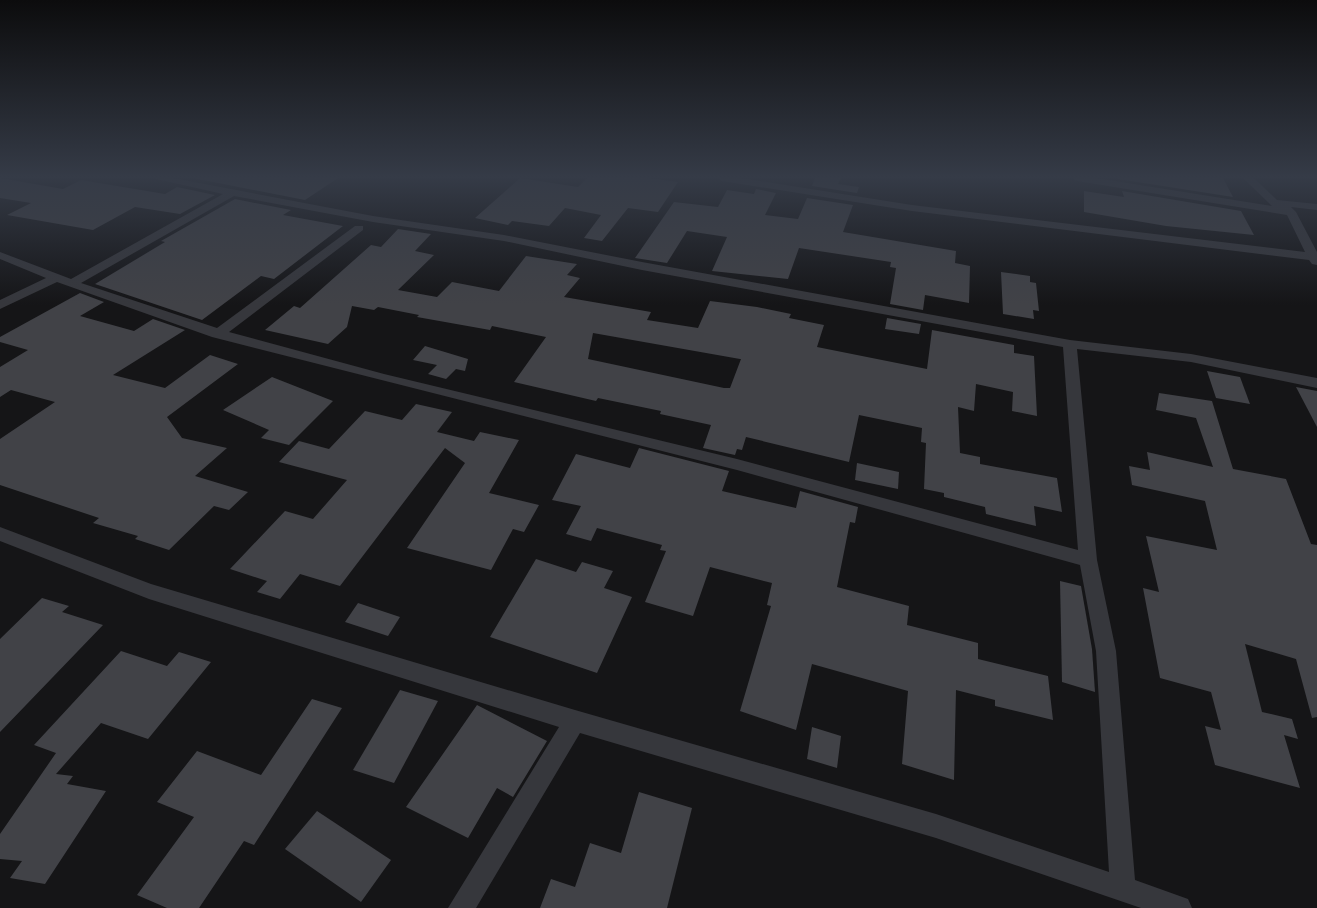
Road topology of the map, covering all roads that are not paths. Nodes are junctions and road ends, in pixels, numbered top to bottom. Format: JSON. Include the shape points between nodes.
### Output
{"nodes":[{"id":1,"x":183,"y":220,"type":"edge"},
{"id":2,"x":382,"y":220,"type":"edge"},
{"id":3,"x":1010,"y":220,"type":"edge"},
{"id":4,"x":1295,"y":220,"type":"edge"},
{"id":5,"x":359,"y":228,"type":"dead end"},
{"id":6,"x":0,"y":255,"type":"edge"},
{"id":7,"x":1316,"y":259,"type":"edge"},
{"id":8,"x":55,"y":278,"type":"junction"},
{"id":9,"x":71,"y":284,"type":"junction"},
{"id":10,"x":0,"y":305,"type":"edge"},
{"id":11,"x":217,"y":334,"type":"junction"},
{"id":12,"x":1070,"y":344,"type":"junction"},
{"id":13,"x":1317,"y":383,"type":"edge"},
{"id":14,"x":0,"y":534,"type":"edge"},
{"id":15,"x":1088,"y":560,"type":"junction"},
{"id":16,"x":575,"y":721,"type":"junction"},
{"id":17,"x":1123,"y":887,"type":"junction"},
{"id":18,"x":461,"y":908,"type":"edge"},
{"id":19,"x":1179,"y":908,"type":"edge"}],
"edges":[{"from":1,"to":9,"type":"street"},
{"from":2,"to":12,"type":"street","via":[[504,238]]},
{"from":3,"to":7,"type":"street"},
{"from":4,"to":7,"type":"street"},
{"from":5,"to":11,"type":"street"},
{"from":6,"to":8,"type":"street"},
{"from":8,"to":9,"type":"street"},
{"from":8,"to":10,"type":"street"},
{"from":9,"to":11,"type":"street"},
{"from":11,"to":15,"type":"street","via":[[722,460]]},
{"from":12,"to":13,"type":"street","via":[[1191,358]]},
{"from":12,"to":15,"type":"street"},
{"from":14,"to":16,"type":"street","via":[[149,591]]},
{"from":15,"to":17,"type":"street","via":[[1106,651]]},
{"from":16,"to":17,"type":"street","via":[[936,826]]},
{"from":16,"to":18,"type":"street"},
{"from":17,"to":19,"type":"street"}]}
